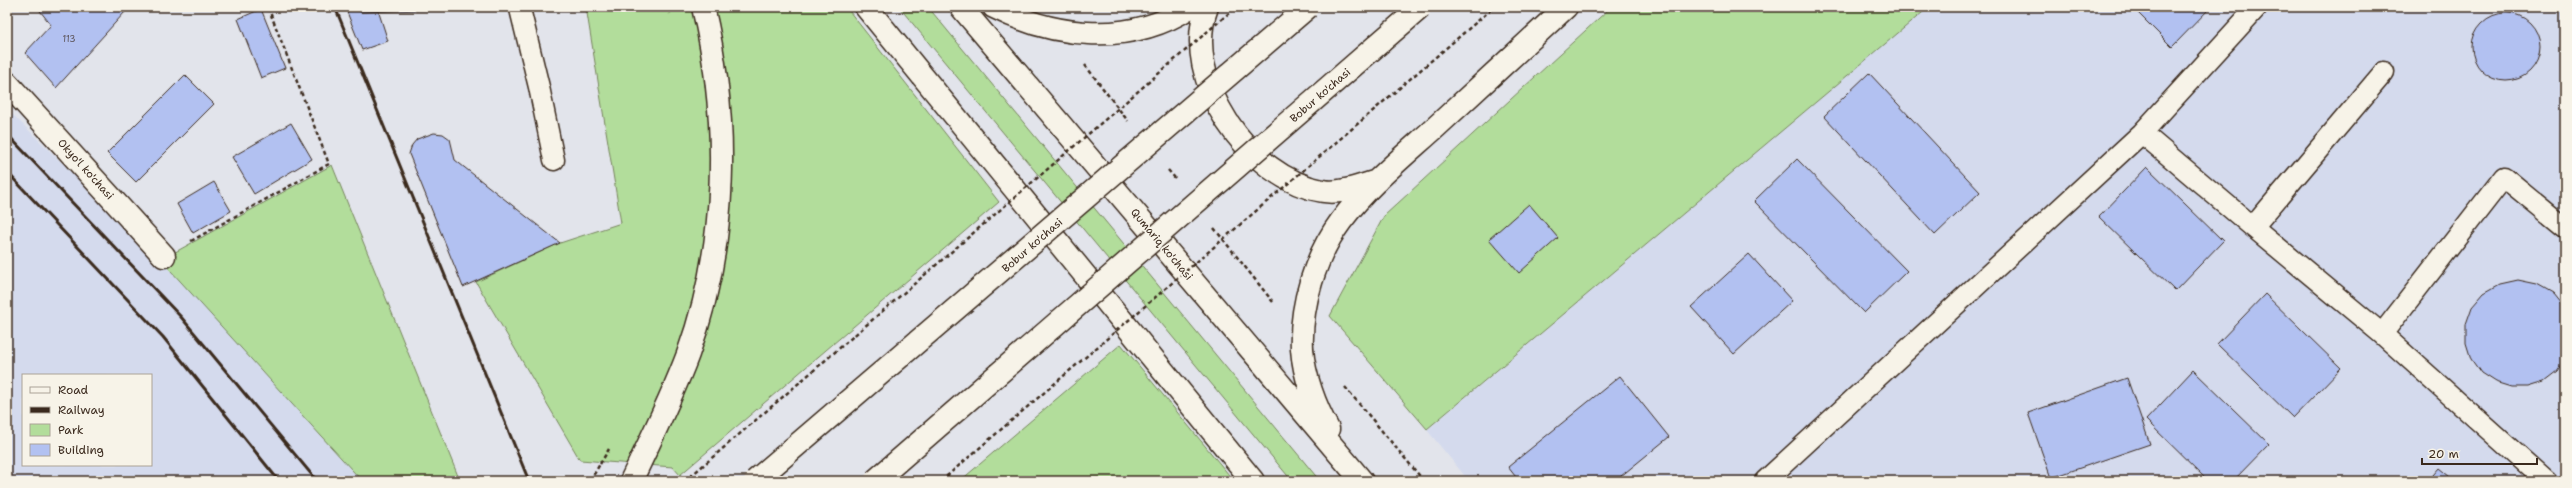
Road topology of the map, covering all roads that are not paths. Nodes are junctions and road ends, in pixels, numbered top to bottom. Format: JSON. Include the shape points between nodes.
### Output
{"nodes":[{"id":1,"x":703,"y":7,"type":"edge"},
{"id":2,"x":866,"y":7,"type":"edge"},
{"id":3,"x":961,"y":7,"type":"edge"},
{"id":4,"x":994,"y":7,"type":"edge"},
{"id":5,"x":1190,"y":7,"type":"edge"},
{"id":6,"x":1207,"y":7,"type":"edge"},
{"id":7,"x":1308,"y":7,"type":"edge"},
{"id":8,"x":1421,"y":7,"type":"edge"},
{"id":9,"x":1566,"y":7,"type":"edge"},
{"id":10,"x":2257,"y":7,"type":"edge"},
{"id":11,"x":520,"y":9,"type":"dead end"},
{"id":12,"x":2384,"y":72,"type":"dead end"},
{"id":13,"x":7,"y":83,"type":"edge"},
{"id":14,"x":2142,"y":133,"type":"junction"},
{"id":15,"x":554,"y":160,"type":"dead end"},
{"id":16,"x":1378,"y":180,"type":"junction"},
{"id":17,"x":2253,"y":227,"type":"junction"},
{"id":18,"x":2565,"y":227,"type":"edge"},
{"id":19,"x":164,"y":256,"type":"road end"},
{"id":20,"x":2382,"y":334,"type":"junction"},
{"id":21,"x":1342,"y":457,"type":"junction"},
{"id":22,"x":631,"y":481,"type":"edge"},
{"id":23,"x":755,"y":481,"type":"edge"},
{"id":24,"x":875,"y":481,"type":"edge"},
{"id":25,"x":1253,"y":481,"type":"edge"},
{"id":26,"x":1362,"y":481,"type":"edge"},
{"id":27,"x":1765,"y":481,"type":"edge"},
{"id":28,"x":2546,"y":481,"type":"edge"}],
"edges":[{"from":1,"to":22,"type":"main road","via":[[715,60],[721,127],[720,189],[713,250],[703,303],[688,353],[657,428]]},
{"from":2,"to":25,"type":"main road"},
{"from":3,"to":21,"type":"main road","name":"Qumariq ko'chasi"},
{"from":4,"to":5,"type":"main road","via":[[1031,23],[1066,32],[1105,34],[1143,28],[1179,15]]},
{"from":6,"to":16,"type":"main road","via":[[1203,18],[1202,44],[1211,94],[1224,117],[1256,155],[1277,172],[1323,191],[1351,189]]},
{"from":7,"to":23,"type":"main road","name":"Bobur ko'chasi","bridge":true},
{"from":8,"to":24,"type":"main road","name":"Bobur ko'chasi","bridge":true},
{"from":9,"to":16,"type":"main road"},
{"from":10,"to":14,"type":"lane"},
{"from":11,"to":15,"type":"lane"},
{"from":12,"to":17,"type":"lane"},
{"from":13,"to":19,"type":"main road","name":"Okyo'l ko'chasi"},
{"from":14,"to":17,"type":"lane"},
{"from":14,"to":27,"type":"lane"},
{"from":16,"to":21,"type":"main road","via":[[1340,222],[1323,251],[1304,313],[1302,349],[1309,386],[1323,422]]},
{"from":17,"to":20,"type":"lane"},
{"from":18,"to":20,"type":"lane","via":[[2504,177]]},
{"from":20,"to":28,"type":"lane"},
{"from":21,"to":26,"type":"main road","name":"Qumariq ko'chasi"}]}
